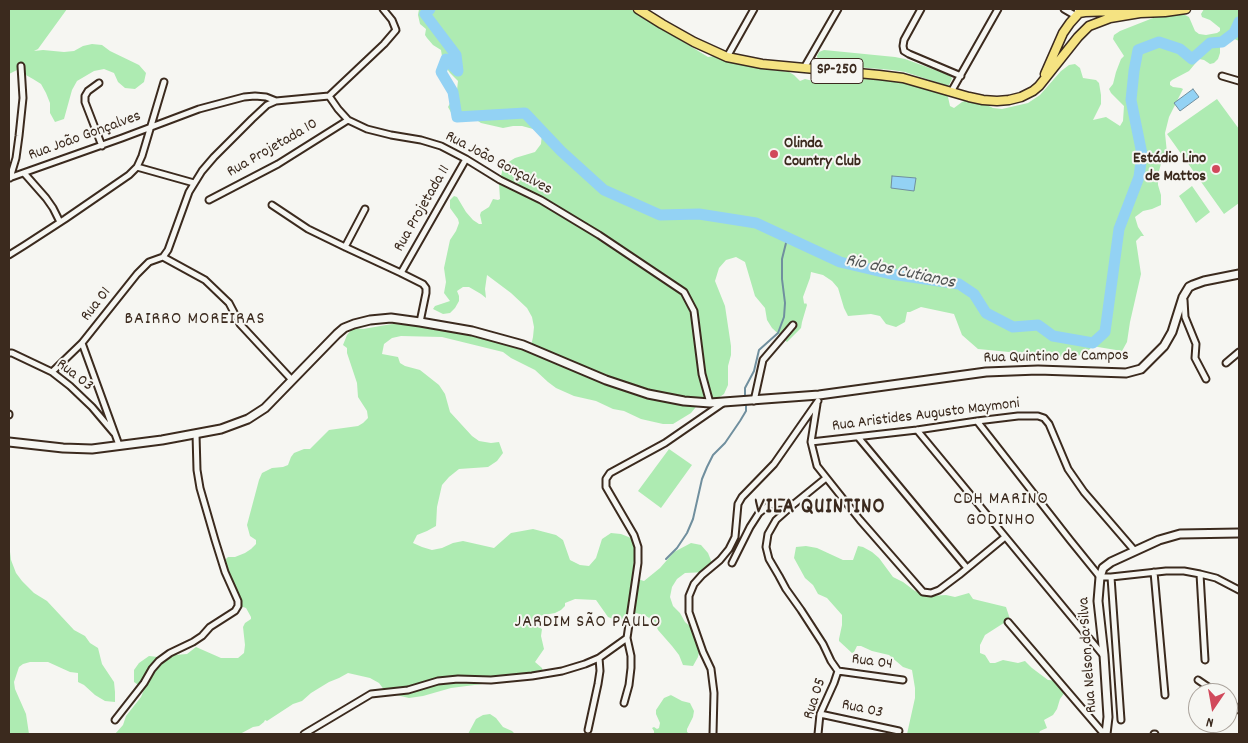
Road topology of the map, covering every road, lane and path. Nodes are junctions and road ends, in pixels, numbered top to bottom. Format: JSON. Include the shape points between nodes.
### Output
{"nodes":[{"id":1,"x":384,"y":9,"type":"edge"},
{"id":2,"x":638,"y":9,"type":"edge"},
{"id":3,"x":754,"y":9,"type":"edge"},
{"id":4,"x":838,"y":9,"type":"edge"},
{"id":5,"x":921,"y":9,"type":"edge"},
{"id":6,"x":998,"y":9,"type":"edge"},
{"id":7,"x":1064,"y":9,"type":"edge"},
{"id":8,"x":1186,"y":9,"type":"edge"},
{"id":9,"x":1081,"y":11,"type":"edge"},
{"id":10,"x":1140,"y":13,"type":"junction"},
{"id":11,"x":1089,"y":26,"type":"junction"},
{"id":12,"x":727,"y":57,"type":"junction"},
{"id":13,"x":21,"y":66,"type":"dead end"},
{"id":14,"x":804,"y":68,"type":"junction"},
{"id":15,"x":960,"y":76,"type":"junction"},
{"id":16,"x":1222,"y":76,"type":"dead end"},
{"id":17,"x":1239,"y":81,"type":"edge"},
{"id":18,"x":164,"y":82,"type":"dead end"},
{"id":19,"x":98,"y":83,"type":"dead end"},
{"id":20,"x":1039,"y":86,"type":"junction"},
{"id":21,"x":951,"y":92,"type":"junction"},
{"id":22,"x":329,"y":96,"type":"junction"},
{"id":23,"x":276,"y":101,"type":"junction"},
{"id":24,"x":348,"y":120,"type":"junction"},
{"id":25,"x":151,"y":127,"type":"junction"},
{"id":26,"x":102,"y":146,"type":"junction"},
{"id":27,"x":466,"y":159,"type":"junction"},
{"id":28,"x":137,"y":167,"type":"junction"},
{"id":29,"x":24,"y":173,"type":"junction"},
{"id":30,"x":9,"y":178,"type":"edge"},
{"id":31,"x":194,"y":183,"type":"junction"},
{"id":32,"x":209,"y":200,"type":"dead end"},
{"id":33,"x":272,"y":206,"type":"dead end"},
{"id":34,"x":365,"y":209,"type":"dead end"},
{"id":35,"x":60,"y":222,"type":"junction"},
{"id":36,"x":345,"y":247,"type":"junction"},
{"id":37,"x":9,"y":255,"type":"edge"},
{"id":38,"x":163,"y":256,"type":"junction"},
{"id":39,"x":402,"y":272,"type":"junction"},
{"id":40,"x":1239,"y":274,"type":"edge"},
{"id":41,"x":1185,"y":293,"type":"junction"},
{"id":42,"x":420,"y":322,"type":"junction"},
{"id":43,"x":793,"y":325,"type":"dead end"},
{"id":44,"x":82,"y":343,"type":"junction"},
{"id":45,"x":1239,"y":352,"type":"edge"},
{"id":46,"x":9,"y":353,"type":"edge"},
{"id":47,"x":1226,"y":363,"type":"dead end"},
{"id":48,"x":52,"y":372,"type":"junction"},
{"id":49,"x":1206,"y":379,"type":"dead end"},
{"id":50,"x":292,"y":380,"type":"junction"},
{"id":51,"x":818,"y":398,"type":"junction"},
{"id":52,"x":753,"y":401,"type":"junction"},
{"id":53,"x":710,"y":403,"type":"junction"},
{"id":54,"x":723,"y":403,"type":"junction"},
{"id":55,"x":977,"y":421,"type":"junction"},
{"id":56,"x":917,"y":430,"type":"junction"},
{"id":57,"x":114,"y":433,"type":"junction"},
{"id":58,"x":196,"y":434,"type":"junction"},
{"id":59,"x":858,"y":437,"type":"junction"},
{"id":60,"x":9,"y":442,"type":"edge"},
{"id":61,"x":811,"y":442,"type":"junction"},
{"id":62,"x":119,"y":445,"type":"junction"},
{"id":63,"x":826,"y":478,"type":"junction"},
{"id":64,"x":794,"y":504,"type":"junction"},
{"id":65,"x":1239,"y":534,"type":"edge"},
{"id":66,"x":1005,"y":537,"type":"junction"},
{"id":67,"x":1134,"y":550,"type":"junction"},
{"id":68,"x":732,"y":563,"type":"dead end"},
{"id":69,"x":967,"y":568,"type":"junction"},
{"id":70,"x":1154,"y":572,"type":"junction"},
{"id":71,"x":1200,"y":574,"type":"junction"},
{"id":72,"x":1100,"y":576,"type":"junction"},
{"id":73,"x":1111,"y":577,"type":"junction"},
{"id":74,"x":1239,"y":590,"type":"edge"},
{"id":75,"x":1008,"y":622,"type":"dead end"},
{"id":76,"x":627,"y":638,"type":"junction"},
{"id":77,"x":1104,"y":655,"type":"junction"},
{"id":78,"x":599,"y":658,"type":"junction"},
{"id":79,"x":1205,"y":660,"type":"dead end"},
{"id":80,"x":838,"y":671,"type":"junction"},
{"id":81,"x":903,"y":680,"type":"dead end"},
{"id":82,"x":1198,"y":680,"type":"dead end"},
{"id":83,"x":1202,"y":683,"type":"edge"},
{"id":84,"x":1165,"y":695,"type":"dead end"},
{"id":85,"x":624,"y":703,"type":"dead end"},
{"id":86,"x":820,"y":714,"type":"junction"},
{"id":87,"x":115,"y":720,"type":"dead end"},
{"id":88,"x":1121,"y":720,"type":"dead end"},
{"id":89,"x":588,"y":730,"type":"dead end"},
{"id":90,"x":899,"y":731,"type":"dead end"},
{"id":91,"x":304,"y":734,"type":"edge"},
{"id":92,"x":713,"y":734,"type":"edge"},
{"id":93,"x":818,"y":734,"type":"edge"},
{"id":94,"x":1105,"y":734,"type":"edge"}],
"edges":[{"from":1,"to":22,"type":"street","via":[[396,30]]},
{"from":2,"to":12,"type":"main road","number":"SP-250"},
{"from":3,"to":12,"type":"street"},
{"from":4,"to":14,"type":"street"},
{"from":5,"to":15,"type":"street","via":[[904,40],[904,51]]},
{"from":6,"to":15,"type":"street"},
{"from":7,"to":9,"type":"street"},
{"from":8,"to":10,"type":"main road"},
{"from":9,"to":10,"type":"main road"},
{"from":9,"to":11,"type":"main road","via":[[1091,18]]},
{"from":9,"to":11,"type":"main road","via":[[1080,23]]},
{"from":9,"to":20,"type":"main road","via":[[1063,33]]},
{"from":10,"to":11,"type":"main road","via":[[1110,18]]},
{"from":11,"to":20,"type":"main road","number":"SP-250"},
{"from":12,"to":14,"type":"main road","number":"SP-250"},
{"from":13,"to":30,"type":"street","via":[[23,98],[19,136]]},
{"from":14,"to":21,"type":"main road","number":"SP-250","via":[[903,78]]},
{"from":15,"to":21,"type":"street"},
{"from":16,"to":17,"type":"street"},
{"from":18,"to":25,"type":"street"},
{"from":19,"to":26,"type":"street","via":[[88,91],[84,102]]},
{"from":20,"to":21,"type":"main road","number":"SP-250","via":[[1021,98],[1009,100],[983,100]]},
{"from":22,"to":23,"type":"street","name":"Rua João Gonçalves"},
{"from":22,"to":24,"type":"street","name":"Rua João Gonçalves"},
{"from":23,"to":25,"type":"street","name":"Rua João Gonçalves","via":[[266,97],[244,97],[198,109]]},
{"from":23,"to":31,"type":"street","via":[[267,105],[214,157]]},
{"from":24,"to":27,"type":"street","name":"Rua João Gonçalves","via":[[367,129],[441,146]]},
{"from":24,"to":32,"type":"street","name":"Rua Projetada 10","via":[[278,164]]},
{"from":25,"to":26,"type":"street","name":"Rua João Gonçalves"},
{"from":25,"to":28,"type":"street"},
{"from":26,"to":29,"type":"street","name":"Rua João Gonçalves"},
{"from":27,"to":39,"type":"street","name":"Rua Projetada 11"},
{"from":27,"to":53,"type":"street","name":"Rua João Gonçalves","via":[[600,235],[684,292],[694,311],[702,374]]},
{"from":28,"to":31,"type":"street"},
{"from":28,"to":35,"type":"street"},
{"from":29,"to":30,"type":"street","name":"Rua João Gonçalves"},
{"from":29,"to":35,"type":"street","via":[[46,198]]},
{"from":31,"to":38,"type":"street"},
{"from":33,"to":36,"type":"street"},
{"from":34,"to":36,"type":"street"},
{"from":35,"to":37,"type":"street"},
{"from":36,"to":39,"type":"street"},
{"from":38,"to":44,"type":"street","name":"Rua 01","via":[[149,262],[137,274]]},
{"from":38,"to":50,"type":"street","via":[[205,280],[229,303],[240,324]]},
{"from":39,"to":42,"type":"street","via":[[426,288]]},
{"from":40,"to":41,"type":"main road","via":[[1197,283]]},
{"from":41,"to":49,"type":"street","via":[[1185,317],[1196,344],[1195,358]]},
{"from":41,"to":51,"type":"main road","name":"Rua Quintino de Campos","via":[[1168,340],[1153,359],[1134,372],[986,372]]},
{"from":42,"to":50,"type":"main road","name":"Rua Quintino de Campos","via":[[391,318],[344,328]]},
{"from":42,"to":53,"type":"main road","name":"Rua Quintino de Campos","via":[[472,331],[523,345],[648,394]]},
{"from":43,"to":52,"type":"street","via":[[763,360]]},
{"from":44,"to":48,"type":"street","name":"Rua 01"},
{"from":44,"to":57,"type":"street"},
{"from":45,"to":47,"type":"street"},
{"from":46,"to":48,"type":"street","name":"Rua 03"},
{"from":48,"to":57,"type":"street","name":"Rua 03","via":[[92,407]]},
{"from":50,"to":58,"type":"main road","name":"Rua Quintino de Campos","via":[[265,408],[248,419]]},
{"from":51,"to":52,"type":"main road","name":"Rua Quintino de Campos"},
{"from":51,"to":61,"type":"street"},
{"from":51,"to":92,"type":"street","via":[[774,464],[742,497],[738,504],[735,537],[729,549],[694,584],[689,596],[689,612],[712,669]]},
{"from":52,"to":54,"type":"main road","name":"Rua Quintino de Campos"},
{"from":53,"to":54,"type":"main road","name":"Rua Quintino de Campos"},
{"from":54,"to":76,"type":"street","via":[[665,443],[610,472],[606,479],[606,487],[638,547]]},
{"from":55,"to":56,"type":"street","name":"Rua Aristides Augusto Maymoni"},
{"from":55,"to":67,"type":"street","name":"Rua Aristides Augusto Maymoni","via":[[1018,416],[1044,418],[1068,469]]},
{"from":55,"to":72,"type":"street"},
{"from":56,"to":59,"type":"street","name":"Rua Aristides Augusto Maymoni"},
{"from":56,"to":66,"type":"street"},
{"from":57,"to":62,"type":"street"},
{"from":58,"to":62,"type":"main road","name":"Rua Quintino de Campos"},
{"from":58,"to":87,"type":"street","via":[[200,488],[238,606],[202,636],[159,661]]},
{"from":59,"to":61,"type":"street","name":"Rua Aristides Augusto Maymoni"},
{"from":59,"to":69,"type":"street"},
{"from":60,"to":62,"type":"main road","name":"Rua Quintino de Campos","via":[[92,449]]},
{"from":61,"to":63,"type":"street","via":[[817,466]]},
{"from":63,"to":64,"type":"street"},
{"from":63,"to":69,"type":"street","via":[[923,592],[939,590]]},
{"from":64,"to":68,"type":"street","via":[[769,505],[759,512]]},
{"from":64,"to":80,"type":"street","via":[[776,520],[768,534],[766,547],[769,559]]},
{"from":65,"to":67,"type":"main road","name":"Rua Nelson da Silva","via":[[1180,534]]},
{"from":66,"to":69,"type":"street"},
{"from":66,"to":77,"type":"street"},
{"from":67,"to":72,"type":"main road","name":"Rua Nelson da Silva","via":[[1103,568]]},
{"from":70,"to":71,"type":"street"},
{"from":70,"to":73,"type":"street"},
{"from":70,"to":84,"type":"street"},
{"from":71,"to":74,"type":"street"},
{"from":71,"to":79,"type":"street"},
{"from":72,"to":73,"type":"street"},
{"from":72,"to":77,"type":"main road","name":"Rua Nelson da Silva","via":[[1098,601]]},
{"from":73,"to":88,"type":"street"},
{"from":75,"to":94,"type":"street"},
{"from":76,"to":78,"type":"street"},
{"from":76,"to":85,"type":"street","via":[[631,668]]},
{"from":77,"to":94,"type":"main road","name":"Rua Nelson da Silva","via":[[1108,717]]},
{"from":78,"to":89,"type":"street","via":[[600,671]]},
{"from":78,"to":91,"type":"street","via":[[562,671],[532,676],[438,681],[408,690],[371,694]]},
{"from":80,"to":81,"type":"street","name":"Rua 04"},
{"from":80,"to":86,"type":"street","name":"Rua 05"},
{"from":82,"to":83,"type":"street"},
{"from":86,"to":90,"type":"street","name":"Rua 03"},
{"from":86,"to":93,"type":"street","name":"Rua 05"}]}
